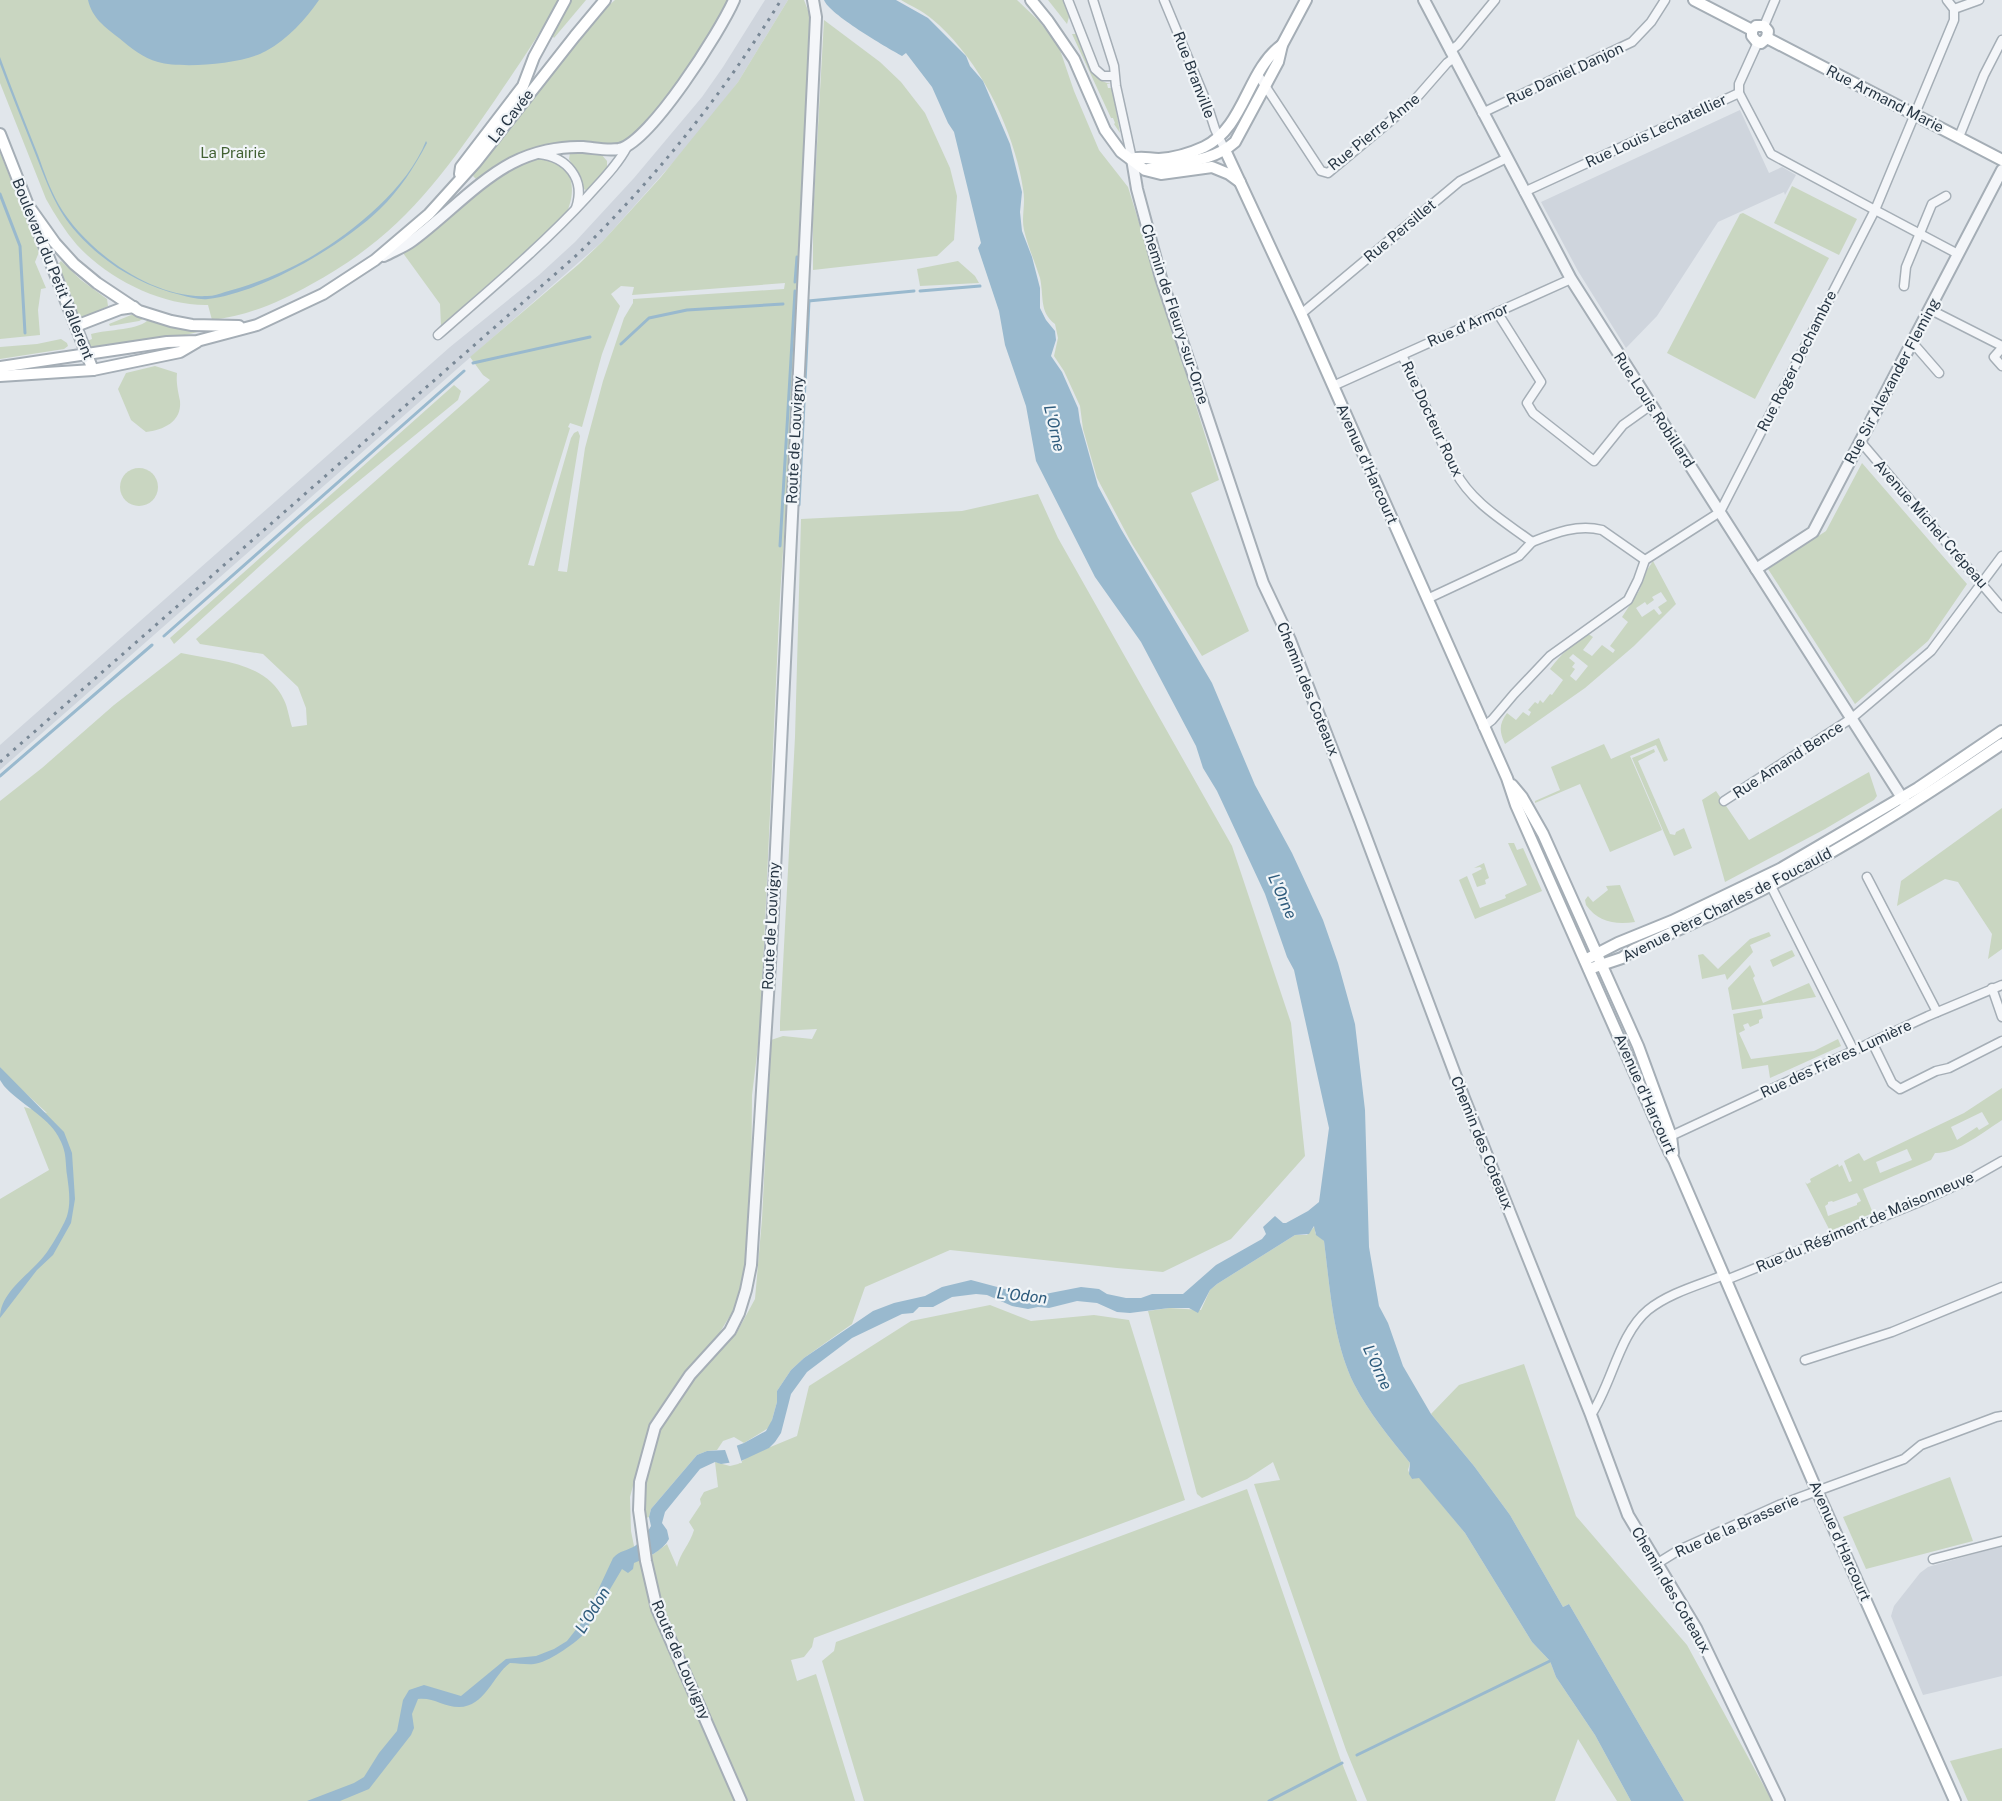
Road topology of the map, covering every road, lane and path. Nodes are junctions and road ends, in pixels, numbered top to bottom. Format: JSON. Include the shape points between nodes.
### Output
{"nodes":[{"id":1,"x":566,"y":0,"type":"edge"},
{"id":2,"x":605,"y":0,"type":"edge"},
{"id":3,"x":734,"y":0,"type":"edge"},
{"id":4,"x":813,"y":0,"type":"edge"},
{"id":5,"x":1030,"y":0,"type":"edge"},
{"id":6,"x":1068,"y":0,"type":"edge"},
{"id":7,"x":1094,"y":0,"type":"edge"},
{"id":8,"x":1164,"y":0,"type":"edge"},
{"id":9,"x":1306,"y":0,"type":"edge"},
{"id":10,"x":1424,"y":0,"type":"edge"},
{"id":11,"x":1495,"y":0,"type":"edge"},
{"id":12,"x":1665,"y":0,"type":"edge"},
{"id":13,"x":1694,"y":0,"type":"edge"},
{"id":14,"x":1775,"y":0,"type":"edge"},
{"id":15,"x":1947,"y":0,"type":"edge"},
{"id":16,"x":1979,"y":0,"type":"edge"},
{"id":17,"x":1954,"y":9,"type":"junction"},
{"id":18,"x":1764,"y":26,"type":"junction"},
{"id":19,"x":1752,"y":30,"type":"junction"},
{"id":20,"x":1763,"y":40,"type":"junction"},
{"id":21,"x":2002,"y":40,"type":"edge"},
{"id":22,"x":1282,"y":45,"type":"junction"},
{"id":23,"x":1452,"y":54,"type":"junction"},
{"id":24,"x":1258,"y":75,"type":"junction"},
{"id":25,"x":1114,"y":76,"type":"junction"},
{"id":26,"x":1265,"y":86,"type":"junction"},
{"id":27,"x":1739,"y":93,"type":"junction"},
{"id":28,"x":1482,"y":113,"type":"junction"},
{"id":29,"x":1914,"y":114,"type":"junction"},
{"id":30,"x":0,"y":134,"type":"edge"},
{"id":31,"x":1959,"y":137,"type":"junction"},
{"id":32,"x":1219,"y":138,"type":"junction"},
{"id":33,"x":627,"y":147,"type":"junction"},
{"id":34,"x":1226,"y":150,"type":"junction"},
{"id":35,"x":536,"y":154,"type":"junction"},
{"id":36,"x":1507,"y":158,"type":"junction"},
{"id":37,"x":1132,"y":159,"type":"junction"},
{"id":38,"x":2002,"y":160,"type":"edge"},
{"id":39,"x":1145,"y":170,"type":"junction"},
{"id":40,"x":2002,"y":170,"type":"edge"},
{"id":41,"x":459,"y":180,"type":"junction"},
{"id":42,"x":1242,"y":184,"type":"junction"},
{"id":43,"x":1524,"y":192,"type":"junction"},
{"id":44,"x":1946,"y":196,"type":"dead end"},
{"id":45,"x":30,"y":208,"type":"junction"},
{"id":46,"x":575,"y":210,"type":"junction"},
{"id":47,"x":1875,"y":210,"type":"junction"},
{"id":48,"x":1920,"y":233,"type":"junction"},
{"id":49,"x":1958,"y":254,"type":"junction"},
{"id":50,"x":375,"y":260,"type":"junction"},
{"id":51,"x":1570,"y":279,"type":"junction"},
{"id":52,"x":1904,"y":286,"type":"dead end"},
{"id":53,"x":134,"y":307,"type":"junction"},
{"id":54,"x":1929,"y":309,"type":"junction"},
{"id":55,"x":1497,"y":312,"type":"junction"},
{"id":56,"x":1301,"y":314,"type":"junction"},
{"id":57,"x":257,"y":325,"type":"junction"},
{"id":58,"x":76,"y":326,"type":"junction"},
{"id":59,"x":438,"y":335,"type":"dead end"},
{"id":60,"x":2002,"y":336,"type":"edge"},
{"id":61,"x":197,"y":341,"type":"junction"},
{"id":62,"x":166,"y":342,"type":"junction"},
{"id":63,"x":1912,"y":342,"type":"junction"},
{"id":64,"x":1999,"y":345,"type":"edge"},
{"id":65,"x":87,"y":354,"type":"junction"},
{"id":66,"x":1402,"y":355,"type":"junction"},
{"id":67,"x":2002,"y":366,"type":"edge"},
{"id":68,"x":0,"y":367,"type":"edge"},
{"id":69,"x":93,"y":370,"type":"junction"},
{"id":70,"x":1939,"y":373,"type":"dead end"},
{"id":71,"x":0,"y":376,"type":"edge"},
{"id":72,"x":1333,"y":386,"type":"junction"},
{"id":73,"x":1651,"y":405,"type":"junction"},
{"id":74,"x":1860,"y":441,"type":"junction"},
{"id":75,"x":1224,"y":467,"type":"joint"},
{"id":76,"x":1720,"y":512,"type":"junction"},
{"id":77,"x":1532,"y":542,"type":"junction"},
{"id":78,"x":2002,"y":556,"type":"edge"},
{"id":79,"x":1645,"y":560,"type":"junction"},
{"id":80,"x":1756,"y":569,"type":"junction"},
{"id":81,"x":1982,"y":583,"type":"junction"},
{"id":82,"x":1427,"y":599,"type":"junction"},
{"id":83,"x":2002,"y":608,"type":"edge"},
{"id":84,"x":1852,"y":718,"type":"junction"},
{"id":85,"x":1483,"y":727,"type":"junction"},
{"id":86,"x":2002,"y":731,"type":"edge"},
{"id":87,"x":2002,"y":744,"type":"edge"},
{"id":88,"x":1507,"y":778,"type":"junction"},
{"id":89,"x":1724,"y":801,"type":"dead end"},
{"id":90,"x":1905,"y":802,"type":"junction"},
{"id":91,"x":1867,"y":877,"type":"dead end"},
{"id":92,"x":1769,"y":881,"type":"junction"},
{"id":93,"x":1599,"y":959,"type":"junction"},
{"id":94,"x":1587,"y":964,"type":"junction"},
{"id":95,"x":2002,"y":985,"type":"edge"},
{"id":96,"x":1992,"y":988,"type":"junction"},
{"id":97,"x":1937,"y":1012,"type":"junction"},
{"id":98,"x":2002,"y":1017,"type":"edge"},
{"id":99,"x":2002,"y":1041,"type":"edge"},
{"id":100,"x":1872,"y":1042,"type":"junction"},
{"id":101,"x":1854,"y":1051,"type":"junction"},
{"id":102,"x":1671,"y":1136,"type":"junction"},
{"id":103,"x":1674,"y":1160,"type":"junction"},
{"id":104,"x":2002,"y":1161,"type":"edge"},
{"id":105,"x":1725,"y":1278,"type":"junction"},
{"id":106,"x":2002,"y":1287,"type":"edge"},
{"id":107,"x":1805,"y":1360,"type":"dead end"},
{"id":108,"x":1591,"y":1415,"type":"junction"},
{"id":109,"x":2002,"y":1416,"type":"edge"},
{"id":110,"x":1817,"y":1491,"type":"junction"},
{"id":111,"x":2002,"y":1541,"type":"edge"},
{"id":112,"x":1933,"y":1559,"type":"dead end"},
{"id":113,"x":1658,"y":1563,"type":"junction"},
{"id":114,"x":741,"y":1801,"type":"edge"},
{"id":115,"x":1779,"y":1801,"type":"edge"},
{"id":116,"x":1955,"y":1801,"type":"edge"}],
"edges":[{"from":1,"to":41,"type":"main road","via":[[537,51],[524,86],[461,167]]},
{"from":2,"to":41,"type":"main road","name":"La Cavée"},
{"from":3,"to":33,"type":"street","via":[[684,82],[643,134]]},
{"from":4,"to":114,"type":"street","name":"Route de Louvigny","via":[[816,28],[751,1265],[739,1313],[730,1331],[690,1375],[655,1427],[640,1482],[642,1536],[657,1609]]},
{"from":5,"to":37,"type":"main road","via":[[1074,59],[1104,130],[1113,144]]},
{"from":6,"to":25,"type":"street","via":[[1095,69],[1103,76]]},
{"from":7,"to":25,"type":"street"},
{"from":8,"to":32,"type":"street","name":"Rue Branville"},
{"from":9,"to":22,"type":"main road"},
{"from":10,"to":23,"type":"street","name":"Rue Louis Robillard"},
{"from":11,"to":23,"type":"street"},
{"from":12,"to":28,"type":"street","name":"Rue Daniel Danjon","via":[[1632,42]]},
{"from":13,"to":19,"type":"main road"},
{"from":14,"to":18,"type":"street"},
{"from":15,"to":17,"type":"street"},
{"from":16,"to":17,"type":"street"},
{"from":17,"to":29,"type":"street","name":"Rue Roger Dechambre","via":[[1954,20]]},
{"from":18,"to":19,"type":"main road"},
{"from":18,"to":20,"type":"main road","via":[[1769,32]]},
{"from":19,"to":20,"type":"main road","via":[[1752,38]]},
{"from":20,"to":27,"type":"street","name":"Rue Louis Lechatellier","via":[[1739,84]]},
{"from":20,"to":29,"type":"main road","name":"Rue Armand Marie"},
{"from":21,"to":31,"type":"street"},
{"from":22,"to":24,"type":"main road","via":[[1270,54]]},
{"from":22,"to":26,"type":"main road"},
{"from":23,"to":26,"type":"street","name":"Rue Pierre Anne","via":[[1412,103],[1328,173],[1321,171]]},
{"from":23,"to":28,"type":"street","name":"Rue Louis Robillard"},
{"from":24,"to":26,"type":"street","name":"Rue Pierre Anne"},
{"from":24,"to":32,"type":"main road"},
{"from":25,"to":37,"type":"street"},
{"from":26,"to":34,"type":"main road","via":[[1235,142]]},
{"from":27,"to":43,"type":"street","name":"Rue Louis Lechatellier"},
{"from":27,"to":47,"type":"street","via":[[1771,154]]},
{"from":28,"to":36,"type":"street","name":"Rue Louis Robillard"},
{"from":29,"to":31,"type":"main road","name":"Rue Armand Marie"},
{"from":29,"to":47,"type":"street","name":"Rue Roger Dechambre"},
{"from":30,"to":45,"type":"main road","name":"Boulevard du Petit Vallerent"},
{"from":31,"to":38,"type":"main road","name":"Rue Armand Marie"},
{"from":32,"to":34,"type":"street","name":"Rue Branville"},
{"from":32,"to":37,"type":"main road","via":[[1180,155]]},
{"from":33,"to":35,"type":"street","via":[[566,148]]},
{"from":33,"to":46,"type":"street"},
{"from":34,"to":39,"type":"main road","via":[[1203,159]]},
{"from":34,"to":42,"type":"main road","name":"Avenue d'Harcourt"},
{"from":35,"to":46,"type":"street","via":[[556,157],[569,166],[578,187]]},
{"from":35,"to":50,"type":"street","via":[[506,166],[411,242]]},
{"from":36,"to":43,"type":"street","name":"Rue Louis Robillard"},
{"from":36,"to":56,"type":"street","name":"Rue Persillet","via":[[1460,181]]},
{"from":37,"to":39,"type":"main road"},
{"from":37,"to":75,"type":"street","name":"Chemin de Fleury-sur-Orne","via":[[1161,278]]},
{"from":39,"to":42,"type":"main road","via":[[1161,174],[1214,168]]},
{"from":40,"to":49,"type":"street","name":"Rue Sir Alexander Fleming"},
{"from":41,"to":50,"type":"main road","via":[[429,214]]},
{"from":42,"to":56,"type":"main road","name":"Avenue d'Harcourt"},
{"from":43,"to":51,"type":"street","name":"Rue Louis Robillard"},
{"from":44,"to":48,"type":"street","via":[[1932,204]]},
{"from":45,"to":53,"type":"main road","via":[[74,264]]},
{"from":45,"to":58,"type":"main road","name":"Boulevard du Petit Vallerent"},
{"from":46,"to":59,"type":"street"},
{"from":47,"to":48,"type":"street"},
{"from":47,"to":76,"type":"street","name":"Rue Roger Dechambre"},
{"from":48,"to":49,"type":"street"},
{"from":48,"to":52,"type":"street","via":[[1906,267]]},
{"from":49,"to":54,"type":"street","name":"Rue Sir Alexander Fleming"},
{"from":50,"to":57,"type":"main road","via":[[323,294]]},
{"from":51,"to":55,"type":"street","name":"Rue d'Armor"},
{"from":51,"to":73,"type":"street","name":"Rue Louis Robillard"},
{"from":53,"to":57,"type":"main road","via":[[192,326]]},
{"from":53,"to":58,"type":"main road"},
{"from":54,"to":63,"type":"street","name":"Rue Sir Alexander Fleming"},
{"from":54,"to":64,"type":"street"},
{"from":55,"to":66,"type":"street","name":"Rue d'Armor"},
{"from":55,"to":73,"type":"street","via":[[1541,382],[1527,403],[1533,413],[1594,460],[1623,425]]},
{"from":56,"to":72,"type":"main road","name":"Avenue d'Harcourt"},
{"from":57,"to":61,"type":"main road"},
{"from":58,"to":65,"type":"main road","name":"Boulevard du Petit Vallerent"},
{"from":60,"to":64,"type":"street"},
{"from":61,"to":62,"type":"main road"},
{"from":61,"to":69,"type":"main road","via":[[180,352]]},
{"from":62,"to":65,"type":"main road"},
{"from":62,"to":69,"type":"main road","via":[[140,356],[98,363]]},
{"from":63,"to":70,"type":"street"},
{"from":63,"to":74,"type":"street","name":"Rue Sir Alexander Fleming"},
{"from":64,"to":67,"type":"street","via":[[1994,357]]},
{"from":65,"to":68,"type":"main road"},
{"from":65,"to":69,"type":"main road","name":"Boulevard du Petit Vallerent"},
{"from":66,"to":72,"type":"street","name":"Rue d'Armor"},
{"from":66,"to":77,"type":"street","name":"Rue Docteur Roux","via":[[1466,489]]},
{"from":69,"to":71,"type":"main road"},
{"from":72,"to":82,"type":"main road","name":"Avenue d'Harcourt"},
{"from":73,"to":76,"type":"street","name":"Rue Louis Robillard"},
{"from":74,"to":80,"type":"street","name":"Rue Sir Alexander Fleming","via":[[1813,532]]},
{"from":74,"to":81,"type":"street","name":"Avenue Michel Crépeau"},
{"from":75,"to":108,"type":"street","name":"Chemin des Coteaux","via":[[1263,583],[1290,640],[1464,1098]]},
{"from":76,"to":79,"type":"street"},
{"from":76,"to":80,"type":"street","name":"Rue Louis Robillard"},
{"from":77,"to":79,"type":"street","via":[[1567,530],[1602,530]]},
{"from":77,"to":82,"type":"street","via":[[1519,556]]},
{"from":78,"to":81,"type":"street","name":"Rue Amand Bence"},
{"from":79,"to":85,"type":"street","via":[[1628,600],[1550,657]]},
{"from":80,"to":84,"type":"street","name":"Rue Louis Robillard"},
{"from":81,"to":83,"type":"street","name":"Avenue Michel Crépeau"},
{"from":81,"to":84,"type":"street","name":"Rue Amand Bence","via":[[1931,651]]},
{"from":82,"to":85,"type":"main road","name":"Avenue d'Harcourt"},
{"from":84,"to":89,"type":"street","name":"Rue Amand Bence"},
{"from":84,"to":90,"type":"street","name":"Rue Louis Robillard"},
{"from":85,"to":88,"type":"main road","name":"Avenue d'Harcourt"},
{"from":86,"to":90,"type":"main road","name":"Avenue Père Charles de Foucauld"},
{"from":87,"to":90,"type":"main road","name":"Avenue Père Charles de Foucauld"},
{"from":88,"to":93,"type":"main road","name":"Avenue d'Harcourt","via":[[1539,825]]},
{"from":88,"to":94,"type":"main road","name":"Avenue d'Harcourt"},
{"from":90,"to":92,"type":"main road","name":"Avenue Père Charles de Foucauld","via":[[1838,849]]},
{"from":91,"to":97,"type":"street"},
{"from":92,"to":93,"type":"main road","name":"Avenue Père Charles de Foucauld","via":[[1671,927],[1622,958]]},
{"from":92,"to":101,"type":"street"},
{"from":93,"to":94,"type":"main road","name":"Avenue Père Charles de Foucauld"},
{"from":93,"to":102,"type":"main road","name":"Avenue d'Harcourt","via":[[1638,1046]]},
{"from":94,"to":103,"type":"main road","name":"Avenue d'Harcourt"},
{"from":95,"to":96,"type":"street","name":"Rue des Frères Lumière"},
{"from":96,"to":97,"type":"street","name":"Rue des Frères Lumière"},
{"from":96,"to":98,"type":"street"},
{"from":97,"to":100,"type":"street","name":"Rue des Frères Lumière"},
{"from":99,"to":100,"type":"street","via":[[1900,1089],[1892,1083]]},
{"from":100,"to":101,"type":"street","name":"Rue des Frères Lumière"},
{"from":101,"to":102,"type":"street","name":"Rue des Frères Lumière"},
{"from":102,"to":103,"type":"main road","name":"Avenue d'Harcourt"},
{"from":103,"to":105,"type":"main road","name":"Avenue d'Harcourt"},
{"from":104,"to":105,"type":"street","name":"Rue du Régiment de Maisonneuve","via":[[1950,1189]]},
{"from":105,"to":108,"type":"street","name":"Rue du Régiment de Maisonneuve","via":[[1660,1302],[1643,1315]]},
{"from":105,"to":110,"type":"main road","name":"Avenue d'Harcourt"},
{"from":106,"to":107,"type":"street","via":[[1892,1332]]},
{"from":108,"to":113,"type":"street","name":"Chemin des Coteaux","via":[[1628,1515]]},
{"from":109,"to":110,"type":"street","name":"Rue de la Brasserie","via":[[1920,1445],[1904,1459]]},
{"from":110,"to":113,"type":"street","name":"Rue de la Brasserie","via":[[1679,1550]]},
{"from":110,"to":116,"type":"main road","name":"Avenue d'Harcourt"},
{"from":111,"to":112,"type":"street"},
{"from":113,"to":115,"type":"street","name":"Chemin des Coteaux","via":[[1696,1628]]}]}
